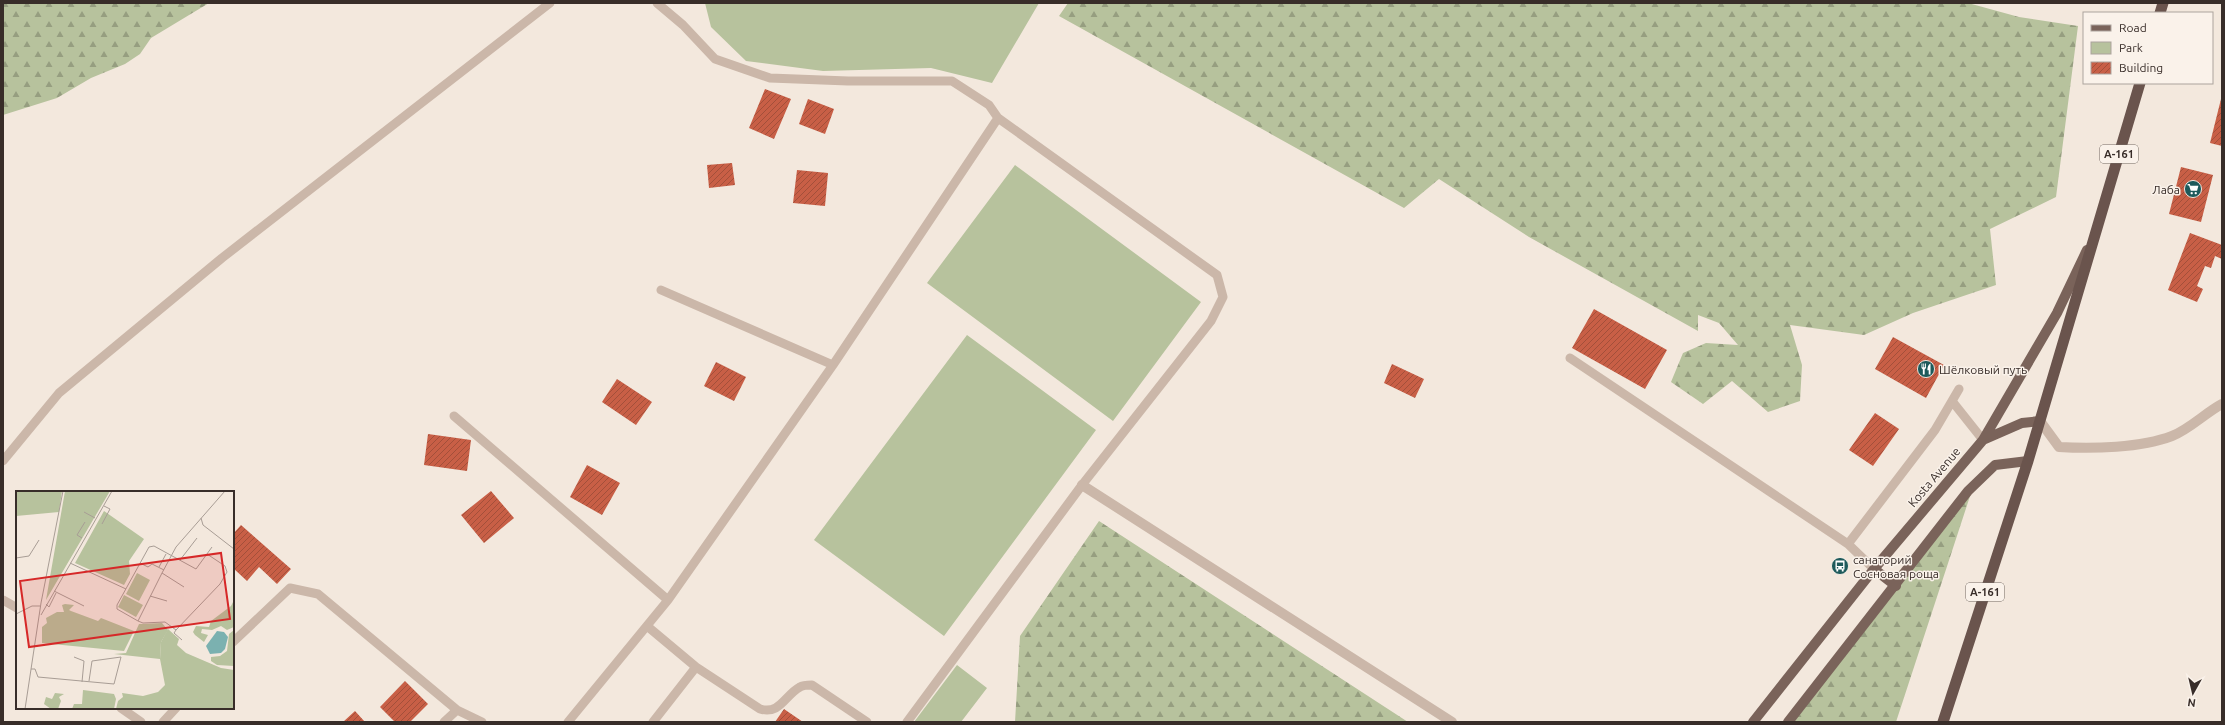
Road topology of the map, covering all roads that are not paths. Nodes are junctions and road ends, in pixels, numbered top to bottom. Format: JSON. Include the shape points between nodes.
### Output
{"nodes":[{"id":1,"x":550,"y":3,"type":"edge"},
{"id":2,"x":658,"y":3,"type":"edge"},
{"id":3,"x":2140,"y":84,"type":"edge"},
{"id":4,"x":998,"y":118,"type":"junction"},
{"id":5,"x":2098,"y":225,"type":"junction"},
{"id":6,"x":661,"y":290,"type":"dead end"},
{"id":7,"x":1570,"y":358,"type":"dead end"},
{"id":8,"x":833,"y":365,"type":"junction"},
{"id":9,"x":1959,"y":389,"type":"dead end"},
{"id":10,"x":1952,"y":401,"type":"junction"},
{"id":11,"x":2222,"y":404,"type":"edge"},
{"id":12,"x":454,"y":416,"type":"dead end"},
{"id":13,"x":2040,"y":421,"type":"junction"},
{"id":14,"x":1983,"y":440,"type":"junction"},
{"id":15,"x":3,"y":461,"type":"edge"},
{"id":16,"x":2028,"y":461,"type":"junction"},
{"id":17,"x":1082,"y":485,"type":"junction"},
{"id":18,"x":1848,"y":544,"type":"junction"},
{"id":19,"x":1874,"y":569,"type":"junction"},
{"id":20,"x":1896,"y":586,"type":"junction"},
{"id":21,"x":3,"y":600,"type":"edge"},
{"id":22,"x":668,"y":600,"type":"junction"},
{"id":23,"x":16,"y":607,"type":"edge"},
{"id":24,"x":647,"y":626,"type":"junction"},
{"id":25,"x":234,"y":641,"type":"edge"},
{"id":26,"x":696,"y":667,"type":"junction"},
{"id":27,"x":122,"y":709,"type":"edge"},
{"id":28,"x":175,"y":709,"type":"edge"},
{"id":29,"x":457,"y":710,"type":"junction"},
{"id":30,"x":141,"y":722,"type":"edge"},
{"id":31,"x":164,"y":722,"type":"edge"},
{"id":32,"x":444,"y":722,"type":"edge"},
{"id":33,"x":482,"y":722,"type":"edge"},
{"id":34,"x":568,"y":722,"type":"edge"},
{"id":35,"x":653,"y":722,"type":"edge"},
{"id":36,"x":867,"y":722,"type":"edge"},
{"id":37,"x":907,"y":722,"type":"edge"},
{"id":38,"x":1452,"y":722,"type":"edge"},
{"id":39,"x":1753,"y":722,"type":"edge"},
{"id":40,"x":1788,"y":722,"type":"edge"},
{"id":41,"x":1943,"y":722,"type":"edge"}],
"edges":[{"from":1,"to":15,"type":"lane","via":[[222,258],[59,393]]},
{"from":2,"to":4,"type":"lane","via":[[683,24],[715,58],[770,78],[848,82],[952,81],[989,105]]},
{"from":3,"to":5,"type":"highway","number":"А-161"},
{"from":4,"to":8,"type":"lane"},
{"from":4,"to":17,"type":"lane","via":[[1216,275],[1223,297],[1212,321]]},
{"from":5,"to":13,"type":"highway","number":"А-161"},
{"from":5,"to":14,"type":"main road","name":"Kosta Avenue","via":[[2057,312]]},
{"from":6,"to":8,"type":"lane"},
{"from":7,"to":18,"type":"lane"},
{"from":8,"to":22,"type":"lane"},
{"from":9,"to":10,"type":"lane"},
{"from":10,"to":14,"type":"lane"},
{"from":10,"to":18,"type":"lane","via":[[1935,430]]},
{"from":11,"to":13,"type":"street","via":[[2173,435],[2091,449],[2059,447]]},
{"from":12,"to":22,"type":"lane"},
{"from":13,"to":14,"type":"main road","via":[[2022,423]]},
{"from":13,"to":16,"type":"highway","number":"А-161"},
{"from":14,"to":19,"type":"main road","name":"Kosta Avenue"},
{"from":16,"to":20,"type":"main road","via":[[1995,465],[1968,491]]},
{"from":16,"to":41,"type":"highway","number":"А-161"},
{"from":17,"to":37,"type":"lane"},
{"from":17,"to":38,"type":"street"},
{"from":18,"to":19,"type":"lane"},
{"from":19,"to":20,"type":"main road"},
{"from":19,"to":39,"type":"main road","name":"Kosta Avenue"},
{"from":20,"to":40,"type":"main road"},
{"from":21,"to":23,"type":"lane"},
{"from":22,"to":24,"type":"lane"},
{"from":24,"to":26,"type":"lane"},
{"from":24,"to":34,"type":"lane"},
{"from":25,"to":29,"type":"lane","via":[[290,588],[318,594]]},
{"from":26,"to":35,"type":"lane"},
{"from":26,"to":36,"type":"lane","via":[[760,710],[768,712],[780,707],[800,687],[812,685]]},
{"from":27,"to":30,"type":"lane"},
{"from":28,"to":31,"type":"lane"},
{"from":29,"to":32,"type":"lane"},
{"from":29,"to":33,"type":"lane"}]}
